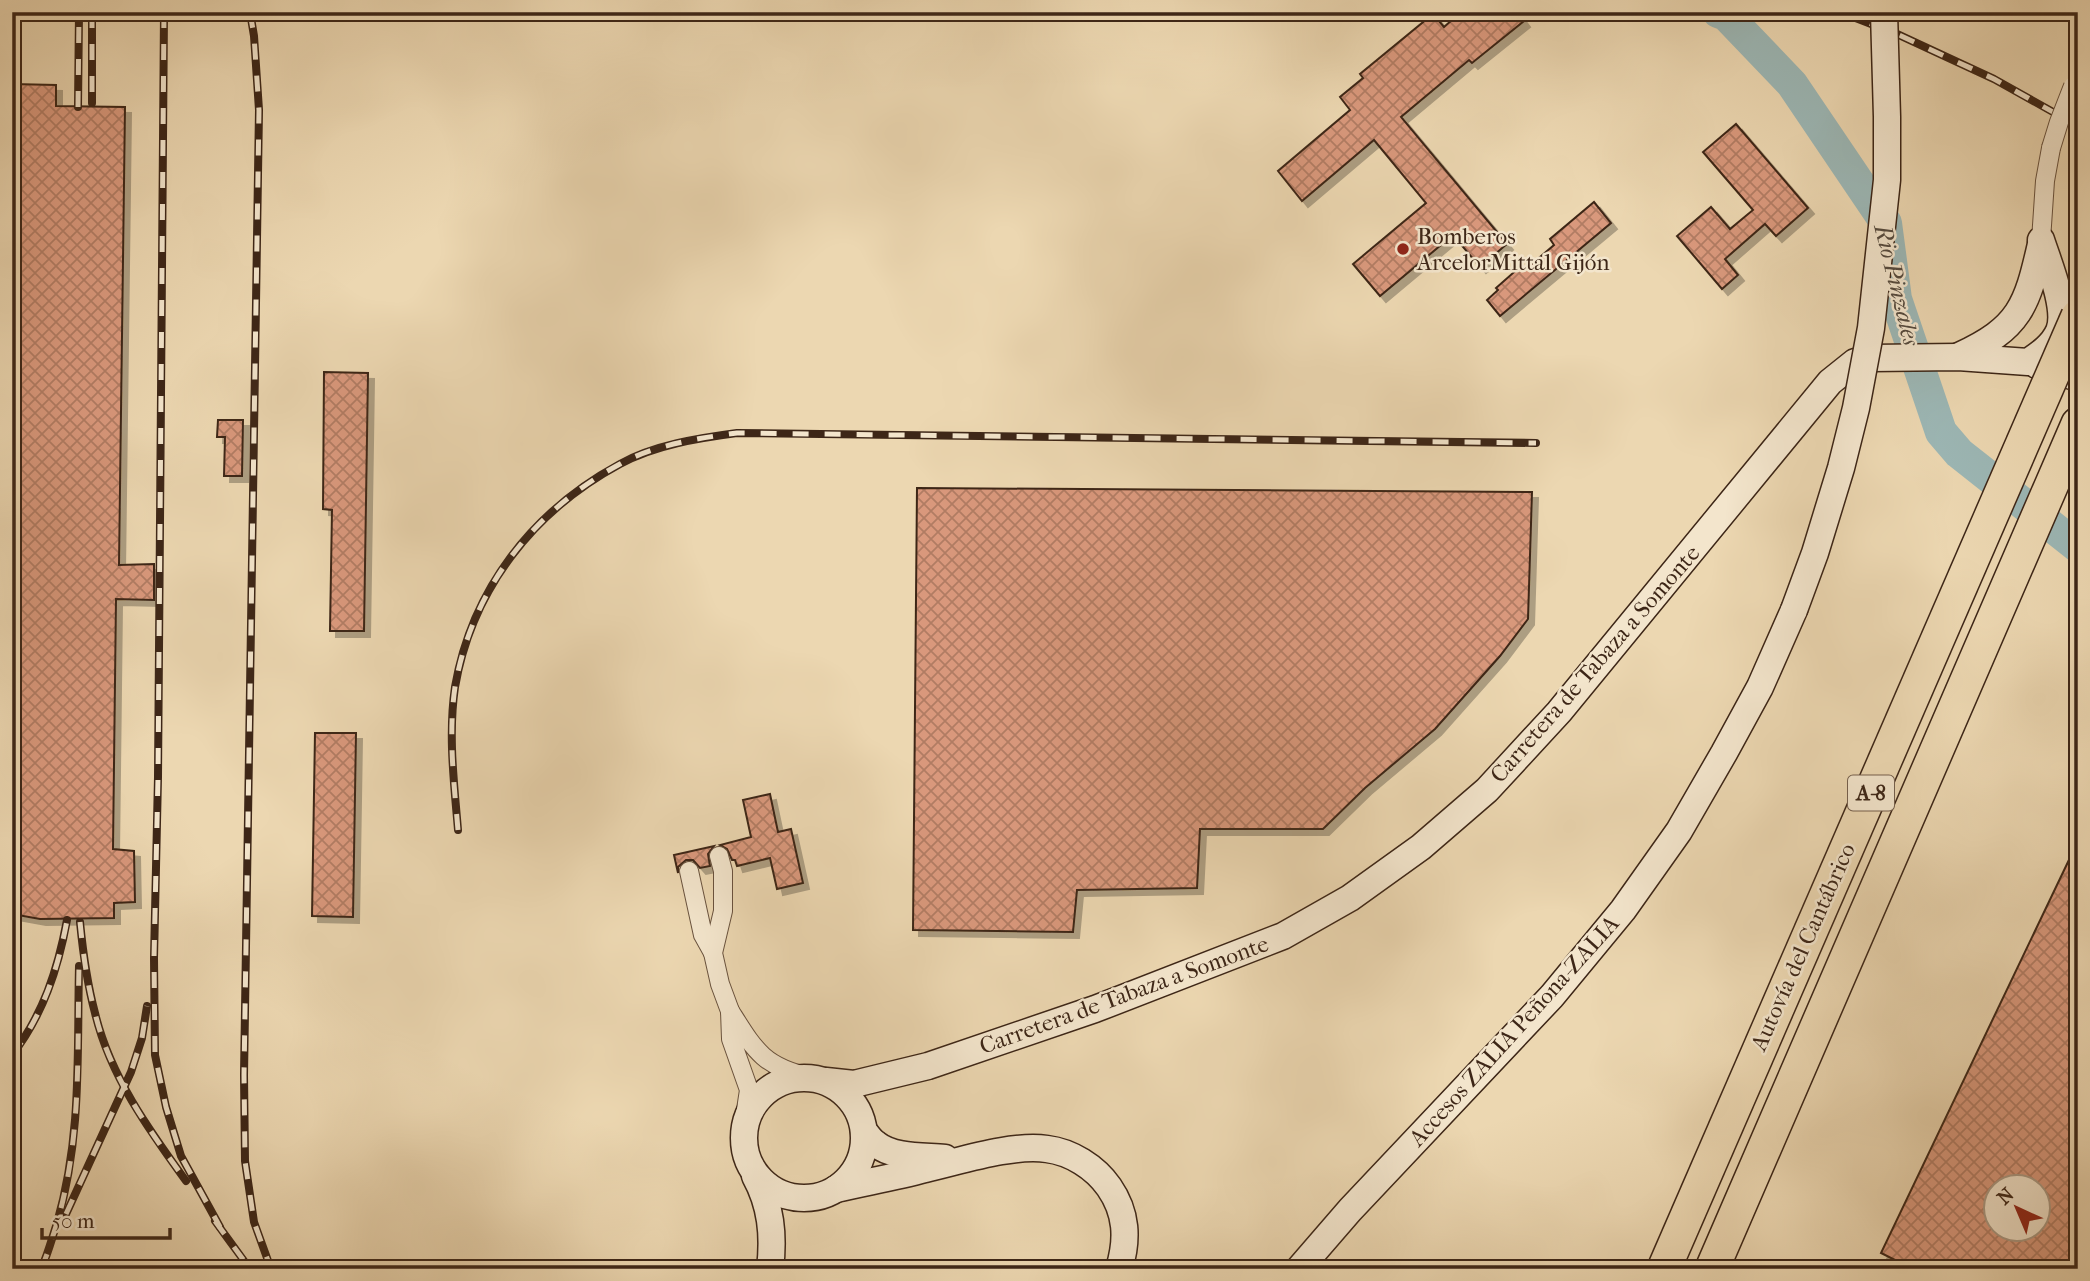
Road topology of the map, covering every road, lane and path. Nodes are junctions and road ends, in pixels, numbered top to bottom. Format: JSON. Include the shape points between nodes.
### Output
{"nodes":[{"id":1,"x":1884,"y":12,"type":"edge"},
{"id":2,"x":2076,"y":80,"type":"edge"},
{"id":3,"x":2039,"y":252,"type":"junction"},
{"id":4,"x":2071,"y":325,"type":"edge"},
{"id":5,"x":2007,"y":326,"type":"junction"},
{"id":6,"x":1954,"y":357,"type":"junction"},
{"id":7,"x":2028,"y":362,"type":"junction"},
{"id":8,"x":2078,"y":362,"type":"edge"},
{"id":9,"x":2078,"y":378,"type":"edge"},
{"id":10,"x":2078,"y":424,"type":"edge"},
{"id":11,"x":719,"y":856,"type":"dead end"},
{"id":12,"x":689,"y":871,"type":"dead end"},
{"id":13,"x":713,"y":953,"type":"junction"},
{"id":14,"x":730,"y":1011,"type":"junction"},
{"id":15,"x":928,"y":1066,"type":"junction"},
{"id":16,"x":818,"y":1079,"type":"junction"},
{"id":17,"x":863,"y":1128,"type":"junction"},
{"id":18,"x":744,"y":1129,"type":"junction"},
{"id":19,"x":960,"y":1160,"type":"junction"},
{"id":20,"x":751,"y":1168,"type":"junction"},
{"id":21,"x":827,"y":1193,"type":"junction"},
{"id":22,"x":771,"y":1259,"type":"edge"},
{"id":23,"x":1119,"y":1269,"type":"edge"},
{"id":24,"x":1299,"y":1269,"type":"edge"},
{"id":25,"x":1664,"y":1269,"type":"edge"},
{"id":26,"x":1712,"y":1269,"type":"edge"}],
"edges":[{"from":1,"to":24,"type":"street","name":"Accesos ZALIA Peñona-ZALIA","bridge":true,"via":[[1887,180],[1871,328],[1856,408],[1815,553],[1760,687],[1679,831],[1623,910],[1552,996]]},
{"from":2,"to":3,"type":"street","bridge":true,"via":[[2051,148]]},
{"from":3,"to":4,"type":"street"},
{"from":3,"to":5,"type":"street","name":"Carretera de Tabaza a Somonte","via":[[2031,289]]},
{"from":4,"to":5,"type":"street"},
{"from":4,"to":7,"type":"street"},
{"from":4,"to":8,"type":"street","via":[[2073,358]]},
{"from":4,"to":25,"type":"highway","name":"Autovía del Cantábrico","number":"A-8","bridge":true},
{"from":5,"to":6,"type":"street","name":"Carretera de Tabaza a Somonte","via":[[1984,345]]},
{"from":6,"to":7,"type":"street","name":"Carretera de Tabaza a Somonte"},
{"from":6,"to":15,"type":"street","name":"Carretera de Tabaza a Somonte","via":[[1871,358],[1855,362],[1830,382],[1559,712],[1487,790],[1421,847],[1350,898],[1283,936],[1095,1009]]},
{"from":7,"to":9,"type":"street","name":"Carretera de Tabaza a Somonte"},
{"from":10,"to":26,"type":"highway","name":"Autovía del Cantábrico","number":"A-8"},
{"from":11,"to":13,"type":"street","via":[[723,911]]},
{"from":12,"to":13,"type":"street","via":[[703,935]]},
{"from":13,"to":14,"type":"street"},
{"from":14,"to":16,"type":"street","via":[[766,1059],[784,1070]]},
{"from":14,"to":18,"type":"street","via":[[731,1040],[749,1090]]},
{"from":15,"to":16,"type":"street","name":"Carretera de Tabaza a Somonte","via":[[854,1084]]},
{"from":15,"to":17,"type":"street","name":"Carretera de Tabaza a Somonte","via":[[886,1087],[870,1105]]},
{"from":16,"to":17,"type":"street","via":[[850,1098]]},
{"from":16,"to":18,"type":"street","via":[[778,1083],[750,1110]]},
{"from":17,"to":19,"type":"street","via":[[883,1148]]},
{"from":17,"to":21,"type":"street","via":[[860,1161],[850,1177]]},
{"from":18,"to":20,"type":"street","via":[[744,1149]]},
{"from":19,"to":21,"type":"street"},
{"from":19,"to":23,"type":"street","via":[[1029,1148],[1077,1158],[1103,1179],[1124,1219],[1126,1235]]},
{"from":20,"to":21,"type":"street","via":[[764,1184],[781,1194],[800,1199]]},
{"from":20,"to":22,"type":"street","via":[[769,1207]]},
{"from":21,"to":22,"type":"street","via":[[793,1214],[782,1228]]}]}
